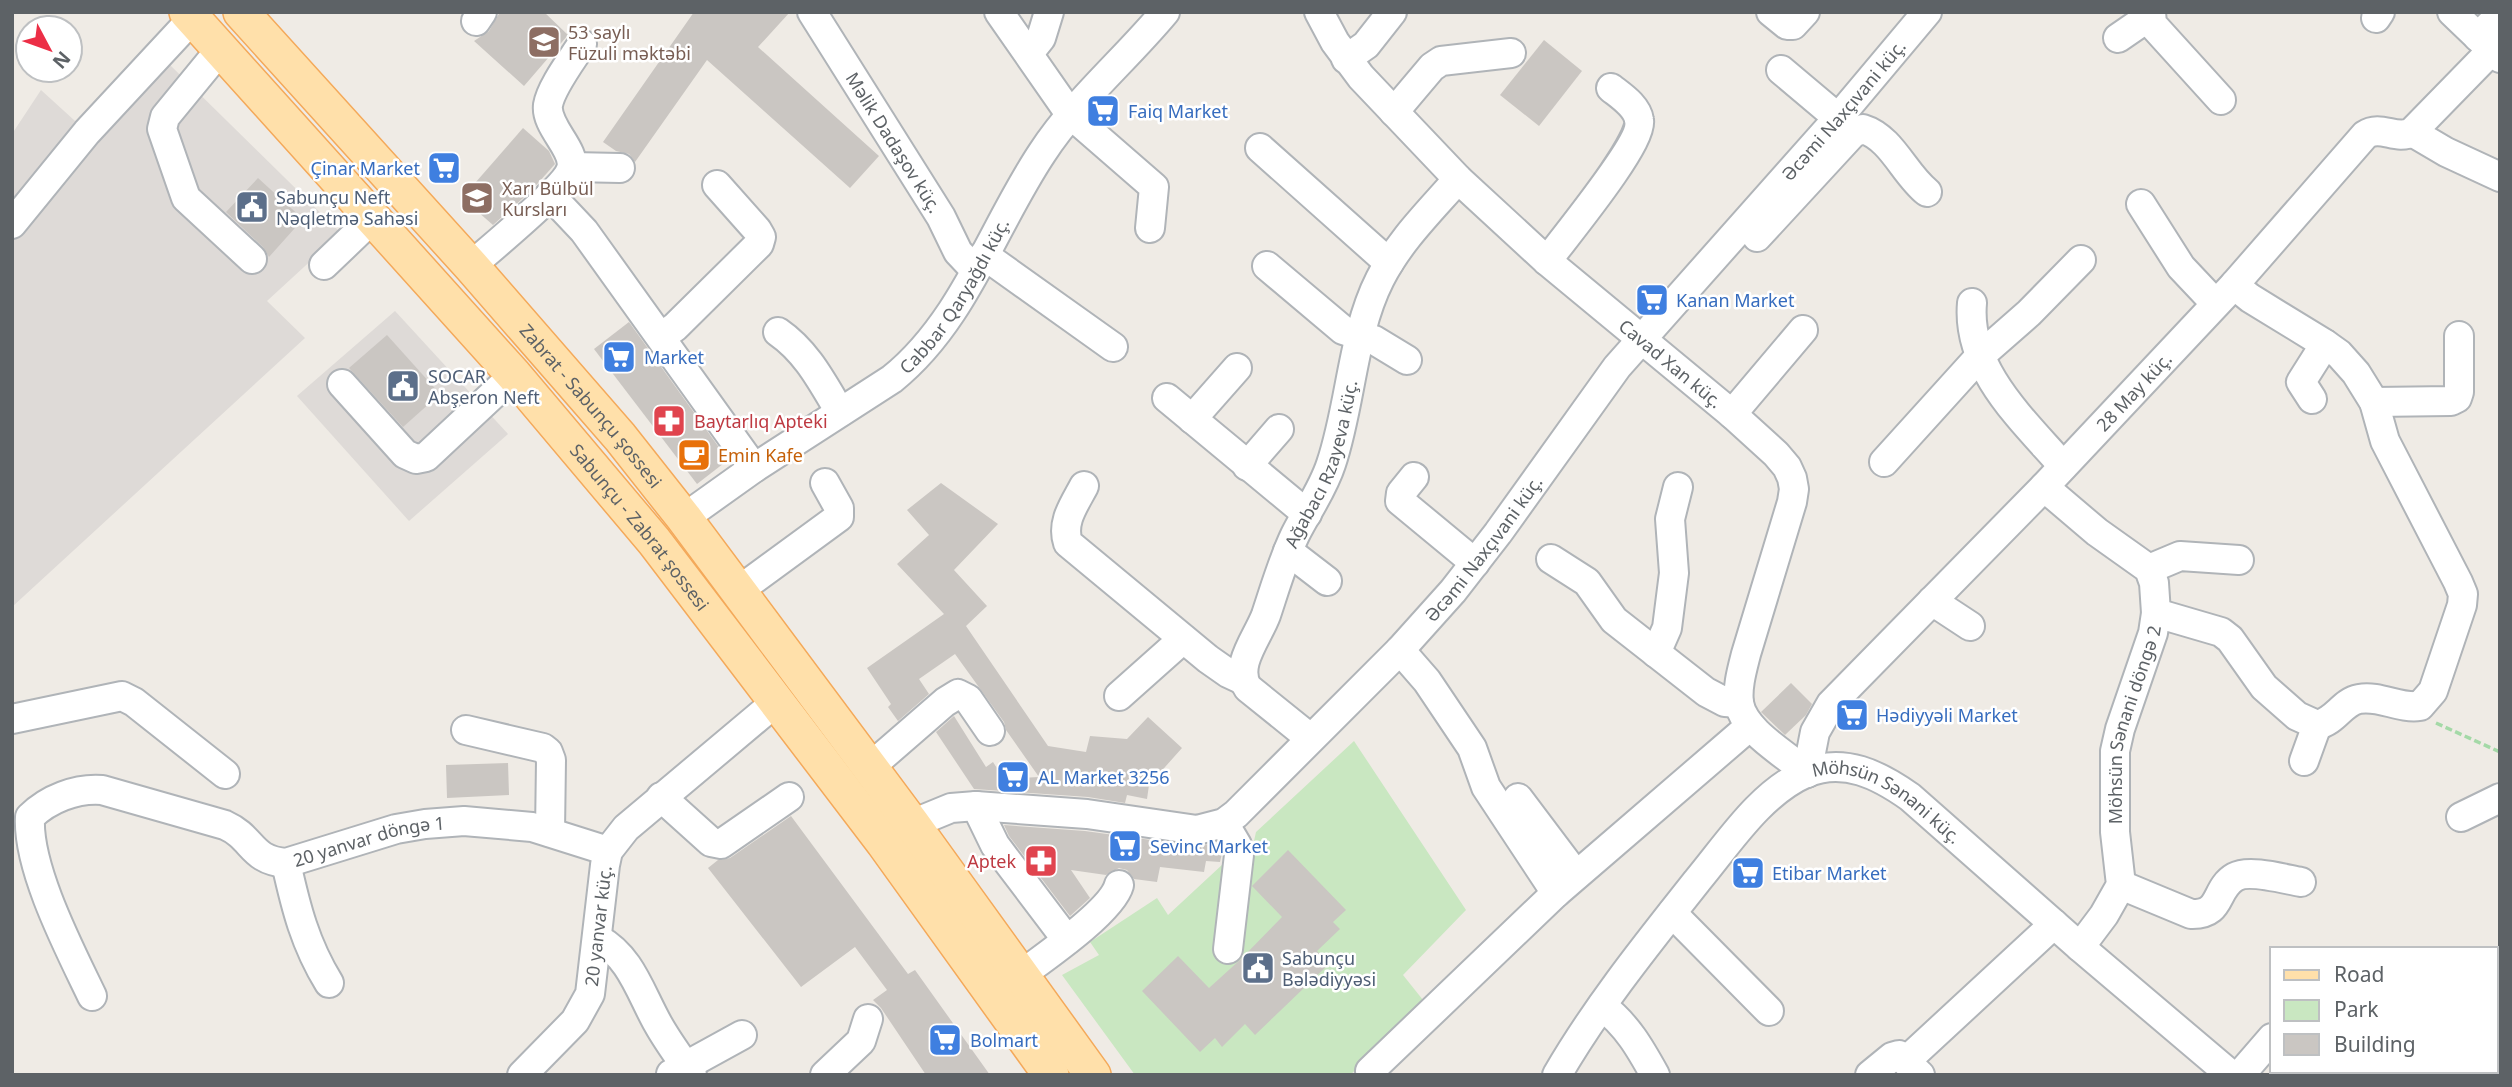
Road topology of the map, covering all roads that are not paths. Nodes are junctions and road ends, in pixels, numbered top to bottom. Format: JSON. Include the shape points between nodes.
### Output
{"nodes":[{"id":1,"x":812,"y":12,"type":"edge"},
{"id":2,"x":999,"y":12,"type":"edge"},
{"id":3,"x":1049,"y":12,"type":"edge"},
{"id":4,"x":1165,"y":12,"type":"edge"},
{"id":5,"x":1319,"y":12,"type":"edge"},
{"id":6,"x":1392,"y":12,"type":"edge"},
{"id":7,"x":1770,"y":12,"type":"edge"},
{"id":8,"x":1805,"y":12,"type":"edge"},
{"id":9,"x":1927,"y":12,"type":"edge"},
{"id":10,"x":2452,"y":12,"type":"edge"},
{"id":11,"x":2150,"y":14,"type":"edge"},
{"id":12,"x":189,"y":15,"type":"edge"},
{"id":13,"x":2500,"y":15,"type":"edge"},
{"id":14,"x":252,"y":16,"type":"edge"},
{"id":15,"x":2118,"y":38,"type":"dead end"},
{"id":16,"x":582,"y":44,"type":"dead end"},
{"id":17,"x":2490,"y":48,"type":"edge"},
{"id":18,"x":220,"y":50,"type":"junction"},
{"id":19,"x":1029,"y":53,"type":"junction"},
{"id":20,"x":1511,"y":53,"type":"dead end"},
{"id":21,"x":1346,"y":58,"type":"junction"},
{"id":22,"x":1781,"y":70,"type":"dead end"},
{"id":23,"x":1611,"y":88,"type":"dead end"},
{"id":24,"x":2221,"y":100,"type":"dead end"},
{"id":25,"x":1394,"y":112,"type":"junction"},
{"id":26,"x":1070,"y":114,"type":"junction"},
{"id":27,"x":1838,"y":118,"type":"junction"},
{"id":28,"x":2412,"y":132,"type":"junction"},
{"id":29,"x":1260,"y":148,"type":"dead end"},
{"id":30,"x":572,"y":167,"type":"junction"},
{"id":31,"x":620,"y":168,"type":"dead end"},
{"id":32,"x":2500,"y":177,"type":"edge"},
{"id":33,"x":1458,"y":178,"type":"junction"},
{"id":34,"x":717,"y":185,"type":"dead end"},
{"id":35,"x":1927,"y":192,"type":"dead end"},
{"id":36,"x":550,"y":195,"type":"junction"},
{"id":37,"x":2141,"y":204,"type":"dead end"},
{"id":38,"x":372,"y":219,"type":"junction"},
{"id":39,"x":12,"y":224,"type":"edge"},
{"id":40,"x":1150,"y":228,"type":"dead end"},
{"id":41,"x":252,"y":259,"type":"dead end"},
{"id":42,"x":2081,"y":260,"type":"dead end"},
{"id":43,"x":1547,"y":261,"type":"junction"},
{"id":44,"x":979,"y":262,"type":"junction"},
{"id":45,"x":1389,"y":262,"type":"junction"},
{"id":46,"x":324,"y":265,"type":"dead end"},
{"id":47,"x":1267,"y":265,"type":"dead end"},
{"id":48,"x":471,"y":266,"type":"junction"},
{"id":49,"x":2225,"y":294,"type":"junction"},
{"id":50,"x":1972,"y":303,"type":"dead end"},
{"id":51,"x":1803,"y":330,"type":"dead end"},
{"id":52,"x":778,"y":332,"type":"dead end"},
{"id":53,"x":2459,"y":336,"type":"dead end"},
{"id":54,"x":661,"y":337,"type":"junction"},
{"id":55,"x":1361,"y":337,"type":"junction"},
{"id":56,"x":1647,"y":344,"type":"junction"},
{"id":57,"x":2325,"y":344,"type":"junction"},
{"id":58,"x":1113,"y":347,"type":"dead end"},
{"id":59,"x":1980,"y":356,"type":"junction"},
{"id":60,"x":1407,"y":359,"type":"dead end"},
{"id":61,"x":1237,"y":368,"type":"dead end"},
{"id":62,"x":514,"y":375,"type":"junction"},
{"id":63,"x":342,"y":384,"type":"dead end"},
{"id":64,"x":1167,"y":398,"type":"dead end"},
{"id":65,"x":2312,"y":399,"type":"dead end"},
{"id":66,"x":2374,"y":402,"type":"junction"},
{"id":67,"x":840,"y":412,"type":"junction"},
{"id":68,"x":1732,"y":414,"type":"junction"},
{"id":69,"x":1192,"y":419,"type":"junction"},
{"id":70,"x":1279,"y":429,"type":"dead end"},
{"id":71,"x":1884,"y":462,"type":"dead end"},
{"id":72,"x":1247,"y":466,"type":"junction"},
{"id":73,"x":754,"y":468,"type":"junction"},
{"id":74,"x":2054,"y":476,"type":"junction"},
{"id":75,"x":1414,"y":477,"type":"dead end"},
{"id":76,"x":825,"y":482,"type":"dead end"},
{"id":77,"x":1084,"y":486,"type":"dead end"},
{"id":78,"x":1678,"y":486,"type":"dead end"},
{"id":79,"x":1307,"y":514,"type":"junction"},
{"id":80,"x":684,"y":518,"type":"junction"},
{"id":81,"x":1288,"y":551,"type":"junction"},
{"id":82,"x":1550,"y":559,"type":"dead end"},
{"id":83,"x":2239,"y":560,"type":"dead end"},
{"id":84,"x":1475,"y":563,"type":"junction"},
{"id":85,"x":2149,"y":569,"type":"junction"},
{"id":86,"x":1327,"y":581,"type":"dead end"},
{"id":87,"x":738,"y":591,"type":"junction"},
{"id":88,"x":1932,"y":601,"type":"junction"},
{"id":89,"x":2157,"y":613,"type":"junction"},
{"id":90,"x":1970,"y":626,"type":"dead end"},
{"id":91,"x":1183,"y":639,"type":"junction"},
{"id":92,"x":1400,"y":650,"type":"junction"},
{"id":93,"x":1656,"y":653,"type":"junction"},
{"id":94,"x":1243,"y":680,"type":"junction"},
{"id":95,"x":1119,"y":696,"type":"dead end"},
{"id":96,"x":776,"y":702,"type":"junction"},
{"id":97,"x":1745,"y":715,"type":"junction"},
{"id":98,"x":12,"y":719,"type":"edge"},
{"id":99,"x":2317,"y":725,"type":"junction"},
{"id":100,"x":466,"y":730,"type":"dead end"},
{"id":101,"x":990,"y":731,"type":"dead end"},
{"id":102,"x":1310,"y":738,"type":"junction"},
{"id":103,"x":2304,"y":761,"type":"dead end"},
{"id":104,"x":870,"y":767,"type":"junction"},
{"id":105,"x":1807,"y":773,"type":"junction"},
{"id":106,"x":225,"y":774,"type":"dead end"},
{"id":107,"x":661,"y":797,"type":"junction"},
{"id":108,"x":789,"y":797,"type":"dead end"},
{"id":109,"x":1518,"y":798,"type":"dead end"},
{"id":110,"x":2500,"y":798,"type":"edge"},
{"id":111,"x":976,"y":806,"type":"junction"},
{"id":112,"x":2461,"y":817,"type":"dead end"},
{"id":113,"x":1224,"y":823,"type":"junction"},
{"id":114,"x":912,"y":824,"type":"junction"},
{"id":115,"x":550,"y":832,"type":"junction"},
{"id":116,"x":884,"y":843,"type":"junction"},
{"id":117,"x":608,"y":851,"type":"junction"},
{"id":118,"x":286,"y":863,"type":"junction"},
{"id":119,"x":2301,"y":882,"type":"dead end"},
{"id":120,"x":1566,"y":884,"type":"junction"},
{"id":121,"x":1119,"y":885,"type":"dead end"},
{"id":122,"x":2121,"y":885,"type":"junction"},
{"id":123,"x":1672,"y":913,"type":"junction"},
{"id":124,"x":2054,"y":924,"type":"junction"},
{"id":125,"x":597,"y":939,"type":"junction"},
{"id":126,"x":1067,"y":940,"type":"junction"},
{"id":127,"x":2080,"y":947,"type":"junction"},
{"id":128,"x":1228,"y":949,"type":"dead end"},
{"id":129,"x":1022,"y":974,"type":"junction"},
{"id":130,"x":329,"y":984,"type":"dead end"},
{"id":131,"x":92,"y":996,"type":"dead end"},
{"id":132,"x":1602,"y":1006,"type":"junction"},
{"id":133,"x":1769,"y":1010,"type":"dead end"},
{"id":134,"x":868,"y":1018,"type":"dead end"},
{"id":135,"x":742,"y":1034,"type":"dead end"},
{"id":136,"x":2270,"y":1040,"type":"edge"},
{"id":137,"x":1913,"y":1067,"type":"edge"},
{"id":138,"x":1370,"y":1071,"type":"dead end"},
{"id":139,"x":682,"y":1072,"type":"edge"},
{"id":140,"x":522,"y":1075,"type":"edge"},
{"id":141,"x":825,"y":1075,"type":"edge"},
{"id":142,"x":1051,"y":1075,"type":"edge"},
{"id":143,"x":1093,"y":1075,"type":"edge"},
{"id":144,"x":1557,"y":1075,"type":"edge"},
{"id":145,"x":1656,"y":1075,"type":"edge"},
{"id":146,"x":1870,"y":1075,"type":"edge"},
{"id":147,"x":2231,"y":1075,"type":"edge"},
{"id":148,"x":2241,"y":1075,"type":"edge"}],
"edges":[{"from":1,"to":44,"type":"street","name":"Məlik Dadaşov küç.","via":[[941,217],[958,253]]},
{"from":2,"to":19,"type":"street"},
{"from":3,"to":19,"type":"street","via":[[1041,38]]},
{"from":4,"to":26,"type":"street","name":"Cabbar Qaryağdı küç."},
{"from":5,"to":21,"type":"street","name":"Cavad Xan küç."},
{"from":6,"to":21,"type":"street","via":[[1366,45]]},
{"from":7,"to":8,"type":"street","via":[[1793,25]]},
{"from":9,"to":27,"type":"street","name":"Əcəmi Naxçıvani küç."},
{"from":10,"to":17,"type":"street"},
{"from":11,"to":15,"type":"street"},
{"from":11,"to":24,"type":"street","via":[[2152,24]]},
{"from":12,"to":18,"type":"main road","name":"Sabunçu - Zabrat şossesi"},
{"from":12,"to":39,"type":"street"},
{"from":13,"to":17,"type":"street"},
{"from":14,"to":48,"type":"main road","name":"Zabrat - Sabunçu şossesi"},
{"from":16,"to":30,"type":"street","via":[[548,105]]},
{"from":17,"to":28,"type":"street"},
{"from":18,"to":38,"type":"main road","name":"Sabunçu - Zabrat şossesi"},
{"from":18,"to":41,"type":"street","via":[[164,117],[162,129],[186,198]]},
{"from":19,"to":26,"type":"street"},
{"from":20,"to":25,"type":"street","via":[[1441,61]]},
{"from":21,"to":25,"type":"street","name":"Cavad Xan küç."},
{"from":22,"to":27,"type":"street"},
{"from":23,"to":43,"type":"street","via":[[1633,108],[1640,121],[1638,133],[1616,170]]},
{"from":25,"to":33,"type":"street","name":"Cavad Xan küç."},
{"from":26,"to":40,"type":"street","via":[[1154,187]]},
{"from":26,"to":44,"type":"street","name":"Cabbar Qaryağdı küç.","via":[[1040,155]]},
{"from":27,"to":56,"type":"street","name":"Əcəmi Naxçıvani küç."},
{"from":28,"to":32,"type":"street"},
{"from":28,"to":49,"type":"street","name":"28 May küç.","via":[[2400,135],[2376,130],[2365,135]]},
{"from":29,"to":45,"type":"street"},
{"from":30,"to":31,"type":"street"},
{"from":30,"to":36,"type":"street"},
{"from":33,"to":43,"type":"street","name":"Cavad Xan küç."},
{"from":33,"to":45,"type":"street","name":"Ağabacı Rzayeva küç."},
{"from":34,"to":54,"type":"street","via":[[757,230],[759,244]]},
{"from":35,"to":56,"type":"street","via":[[1879,137],[1863,129],[1853,133]]},
{"from":36,"to":48,"type":"street"},
{"from":36,"to":54,"type":"street","via":[[584,232]]},
{"from":37,"to":49,"type":"street","via":[[2181,267]]},
{"from":38,"to":46,"type":"street"},
{"from":38,"to":62,"type":"main road","name":"Sabunçu - Zabrat şossesi"},
{"from":42,"to":59,"type":"street"},
{"from":43,"to":56,"type":"street","name":"Cavad Xan küç."},
{"from":44,"to":58,"type":"street","name":"Məlik Dadaşov küç."},
{"from":44,"to":67,"type":"street","name":"Cabbar Qaryağdı küç.","via":[[943,325],[911,364]]},
{"from":45,"to":55,"type":"street","name":"Ağabacı Rzayeva küç."},
{"from":47,"to":55,"type":"street","via":[[1333,323]]},
{"from":48,"to":80,"type":"main road","name":"Zabrat - Sabunçu şossesi","via":[[561,367]]},
{"from":49,"to":57,"type":"street","via":[[2250,298]]},
{"from":49,"to":74,"type":"street","name":"28 May küç."},
{"from":50,"to":59,"type":"street","via":[[1972,330]]},
{"from":51,"to":68,"type":"street"},
{"from":52,"to":67,"type":"street","via":[[803,354]]},
{"from":53,"to":66,"type":"street","via":[[2457,398]]},
{"from":54,"to":73,"type":"street"},
{"from":55,"to":60,"type":"street"},
{"from":55,"to":79,"type":"street","name":"Ağabacı Rzayeva küç.","via":[[1332,462]]},
{"from":56,"to":68,"type":"street","name":"Cavad Xan küç."},
{"from":56,"to":84,"type":"street","name":"Əcəmi Naxçıvani küç.","via":[[1583,412]]},
{"from":57,"to":65,"type":"street","via":[[2301,382]]},
{"from":57,"to":66,"type":"street","via":[[2357,373]]},
{"from":59,"to":71,"type":"street"},
{"from":59,"to":74,"type":"street"},
{"from":61,"to":69,"type":"street"},
{"from":62,"to":63,"type":"street","via":[[426,457],[416,458],[405,454]]},
{"from":62,"to":96,"type":"main road","name":"Sabunçu - Zabrat şossesi","via":[[654,541]]},
{"from":64,"to":69,"type":"street"},
{"from":66,"to":99,"type":"street","via":[[2385,440],[2463,594],[2462,605],[2433,691],[2420,706],[2355,699],[2332,719]]},
{"from":67,"to":73,"type":"street","name":"Cabbar Qaryağdı küç."},
{"from":68,"to":97,"type":"street","name":"Cavad Xan küç.","via":[[1787,467],[1794,489],[1741,677]]},
{"from":69,"to":72,"type":"street"},
{"from":70,"to":72,"type":"street"},
{"from":72,"to":79,"type":"street"},
{"from":73,"to":80,"type":"street","name":"Cabbar Qaryağdı küç."},
{"from":74,"to":85,"type":"street","via":[[2097,532]]},
{"from":74,"to":88,"type":"street","name":"28 May küç."},
{"from":75,"to":84,"type":"street","via":[[1401,493],[1400,502]]},
{"from":76,"to":87,"type":"street","via":[[839,517]]},
{"from":77,"to":91,"type":"street","via":[[1067,517],[1064,532],[1068,543]]},
{"from":78,"to":93,"type":"street","via":[[1670,519],[1674,573],[1667,628]]},
{"from":79,"to":81,"type":"street","name":"Ağabacı Rzayeva küç."},
{"from":80,"to":87,"type":"main road","name":"Zabrat - Sabunçu şossesi"},
{"from":81,"to":86,"type":"street"},
{"from":81,"to":94,"type":"street","name":"Ağabacı Rzayeva küç.","via":[[1245,660]]},
{"from":82,"to":93,"type":"street","via":[[1587,582],[1614,620]]},
{"from":83,"to":85,"type":"street","via":[[2180,556]]},
{"from":84,"to":92,"type":"street","name":"Əcəmi Naxçıvani küç."},
{"from":85,"to":89,"type":"street"},
{"from":87,"to":104,"type":"main road","name":"Zabrat - Sabunçu şossesi"},
{"from":88,"to":90,"type":"street"},
{"from":88,"to":105,"type":"street","name":"28 May küç.","via":[[1825,712],[1815,732]]},
{"from":89,"to":99,"type":"street","name":"Möhsün Sənani döngə 2","via":[[2221,632],[2264,687],[2297,716]]},
{"from":89,"to":122,"type":"street","name":"Möhsün Sənani döngə 2","via":[[2115,751],[2115,832]]},
{"from":91,"to":94,"type":"street"},
{"from":91,"to":95,"type":"street"},
{"from":92,"to":102,"type":"street","name":"Əcəmi Naxçıvani küç."},
{"from":92,"to":120,"type":"street","via":[[1472,748],[1486,787]]},
{"from":93,"to":97,"type":"street"},
{"from":94,"to":102,"type":"street","via":[[1256,696]]},
{"from":96,"to":107,"type":"street","name":"20 yanvar küç."},
{"from":96,"to":116,"type":"main road","name":"Sabunçu - Zabrat şossesi"},
{"from":97,"to":105,"type":"street"},
{"from":97,"to":120,"type":"street"},
{"from":98,"to":106,"type":"street","via":[[122,696]]},
{"from":99,"to":103,"type":"street"},
{"from":100,"to":115,"type":"street","via":[[548,752]]},
{"from":101,"to":104,"type":"street","via":[[968,699],[958,694]]},
{"from":102,"to":113,"type":"street","name":"Əcəmi Naxçıvani küç."},
{"from":104,"to":114,"type":"main road","name":"Zabrat - Sabunçu şossesi"},
{"from":105,"to":123,"type":"street","name":"Möhsün Sənani küç.","via":[[1764,803]]},
{"from":105,"to":124,"type":"street","name":"Möhsün Sənani küç.","via":[[1850,768],[1890,783]]},
{"from":107,"to":108,"type":"street","via":[[711,842],[722,844]]},
{"from":107,"to":117,"type":"street","name":"20 yanvar küç."},
{"from":109,"to":120,"type":"street"},
{"from":110,"to":112,"type":"street"},
{"from":111,"to":113,"type":"street","via":[[1087,814],[1186,829]]},
{"from":111,"to":114,"type":"street","via":[[951,808]]},
{"from":111,"to":126,"type":"street","via":[[995,845]]},
{"from":113,"to":128,"type":"street","via":[[1239,855]]},
{"from":114,"to":116,"type":"main road"},
{"from":114,"to":129,"type":"main road","name":"Zabrat - Sabunçu şossesi"},
{"from":115,"to":117,"type":"street","name":"20 yanvar döngə 1"},
{"from":115,"to":118,"type":"street","name":"20 yanvar döngə 1","via":[[464,821],[425,824]]},
{"from":116,"to":142,"type":"main road","name":"Sabunçu - Zabrat şossesi"},
{"from":117,"to":125,"type":"street","name":"20 yanvar küç."},
{"from":118,"to":130,"type":"street","via":[[301,926]]},
{"from":118,"to":131,"type":"street","name":"20 yanvar döngə 1","via":[[260,857],[247,839],[225,825],[102,790],[73,792],[39,808],[30,817],[32,850],[58,924]]},
{"from":119,"to":122,"type":"street","via":[[2236,876],[2203,914],[2191,914]]},
{"from":120,"to":138,"type":"street"},
{"from":121,"to":126,"type":"street","via":[[1114,898]]},
{"from":122,"to":127,"type":"street"},
{"from":123,"to":132,"type":"street","name":"Möhsün Sənani küç."},
{"from":123,"to":133,"type":"street"},
{"from":124,"to":127,"type":"street","name":"Möhsün Sənani küç."},
{"from":124,"to":137,"type":"street"},
{"from":125,"to":139,"type":"street","via":[[628,965]]},
{"from":125,"to":140,"type":"street","name":"20 yanvar küç.","via":[[593,981],[583,1009]]},
{"from":126,"to":129,"type":"street"},
{"from":127,"to":147,"type":"street","name":"Möhsün Sənani küç."},
{"from":129,"to":143,"type":"main road"},
{"from":132,"to":144,"type":"street","name":"Möhsün Sənani küç."},
{"from":132,"to":145,"type":"street","via":[[1631,1032]]},
{"from":134,"to":141,"type":"street","via":[[861,1041]]},
{"from":135,"to":139,"type":"street"},
{"from":136,"to":148,"type":"street"},
{"from":137,"to":146,"type":"street","via":[[1899,1055]]}]}
